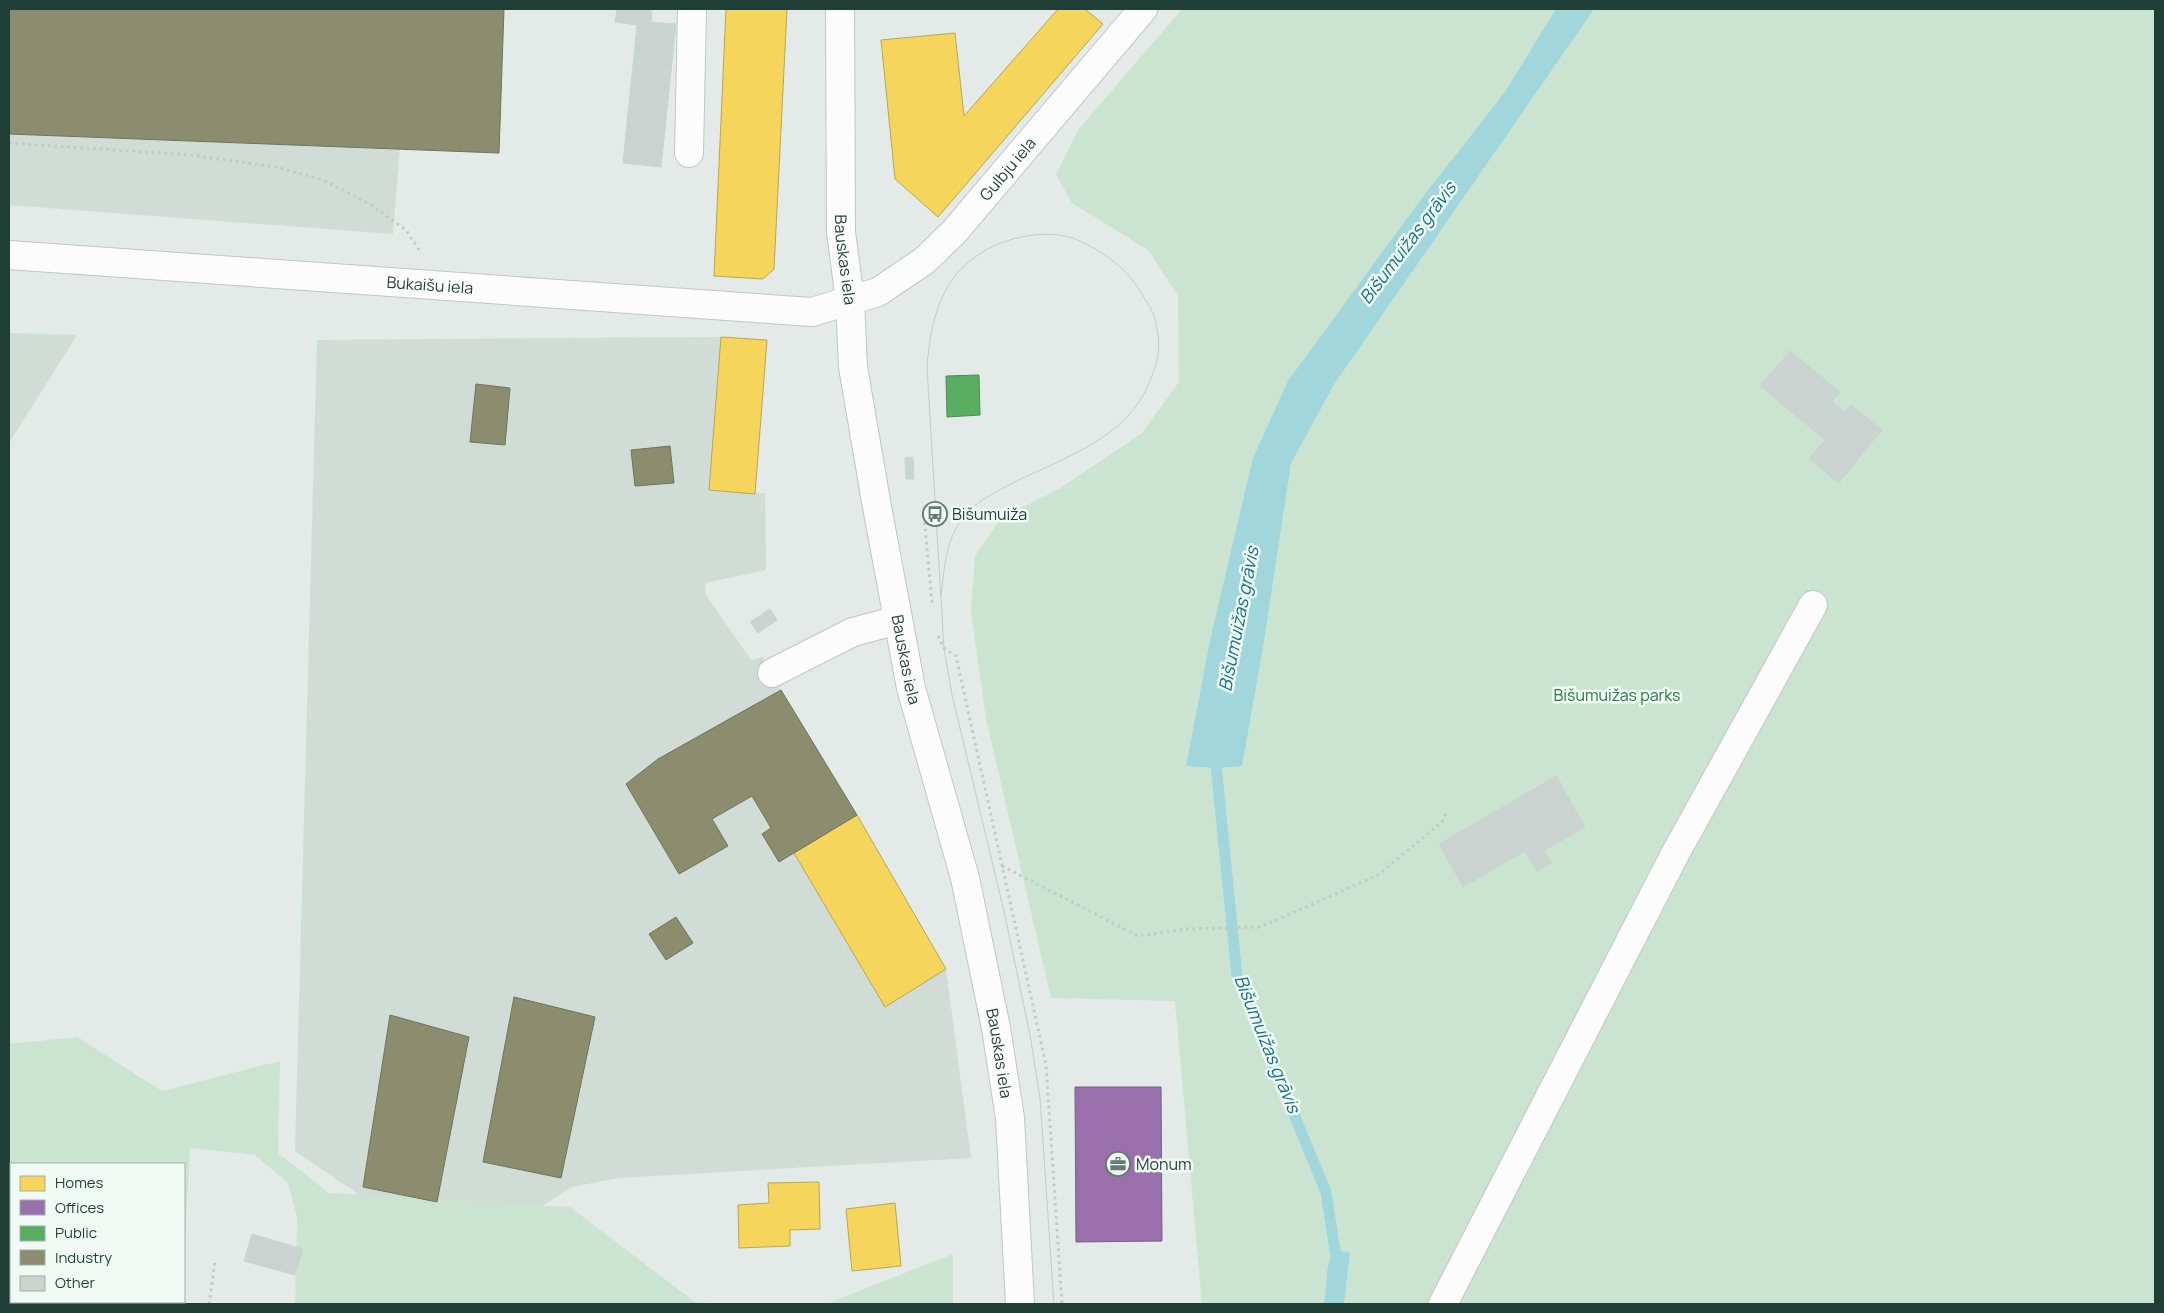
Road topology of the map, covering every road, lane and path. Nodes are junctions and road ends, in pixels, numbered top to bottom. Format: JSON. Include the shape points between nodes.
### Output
{"nodes":[{"id":1,"x":692,"y":9,"type":"edge"},
{"id":2,"x":840,"y":9,"type":"edge"},
{"id":3,"x":1142,"y":9,"type":"edge"},
{"id":4,"x":9,"y":143,"type":"edge"},
{"id":5,"x":689,"y":153,"type":"dead end"},
{"id":6,"x":420,"y":252,"type":"dead end"},
{"id":7,"x":9,"y":254,"type":"edge"},
{"id":8,"x":850,"y":302,"type":"junction"},
{"id":9,"x":1813,"y":604,"type":"dead end"},
{"id":10,"x":898,"y":620,"type":"junction"},
{"id":11,"x":772,"y":673,"type":"dead end"},
{"id":12,"x":1446,"y":813,"type":"dead end"},
{"id":13,"x":1002,"y":866,"type":"dead end"},
{"id":14,"x":215,"y":1262,"type":"dead end"},
{"id":15,"x":209,"y":1304,"type":"edge"},
{"id":16,"x":1020,"y":1304,"type":"edge"},
{"id":17,"x":1442,"y":1304,"type":"edge"}],
"edges":[{"from":1,"to":5,"type":"street"},
{"from":2,"to":8,"type":"street","name":"Bauskas iela","via":[[841,232]]},
{"from":3,"to":8,"type":"street","name":"Gulbju iela","via":[[954,232],[907,273],[878,292]]},
{"from":4,"to":6,"type":"path","via":[[190,155],[276,166],[323,180],[370,204],[406,230]]},
{"from":7,"to":8,"type":"street","name":"Bukaišu iela","via":[[786,311],[812,312]]},
{"from":8,"to":10,"type":"street","name":"Bauskas iela","via":[[853,367]]},
{"from":9,"to":17,"type":"street","via":[[1675,854]]},
{"from":10,"to":11,"type":"street","via":[[853,632]]},
{"from":10,"to":16,"type":"street","name":"Bauskas iela","via":[[910,688],[965,878],[996,1028],[1010,1118]]},
{"from":12,"to":13,"type":"path","via":[[1442,822],[1378,875],[1260,927],[1186,929],[1138,936]]},
{"from":14,"to":15,"type":"path"}]}
